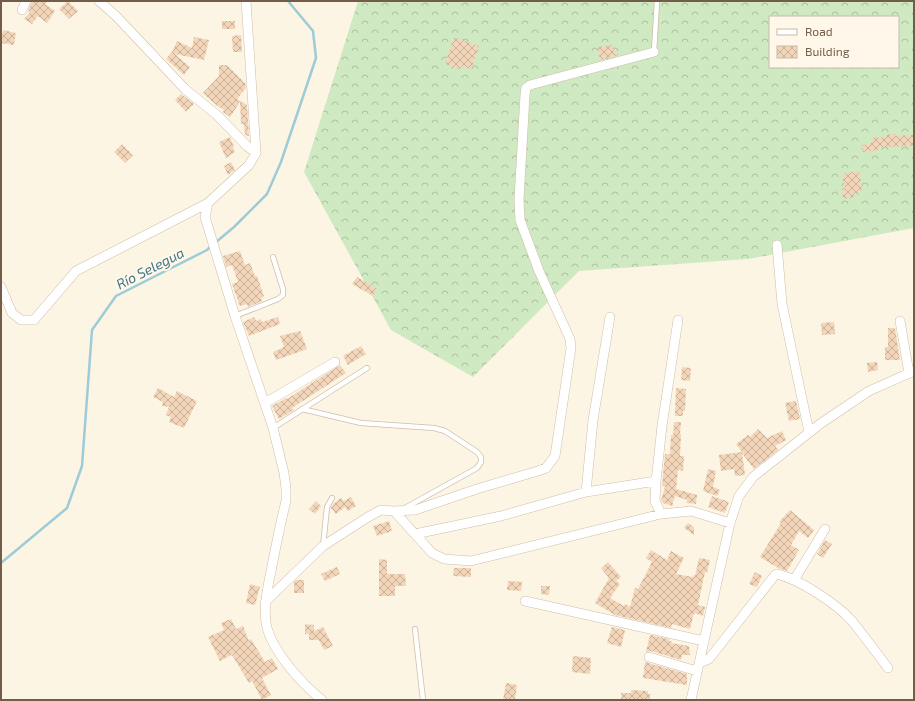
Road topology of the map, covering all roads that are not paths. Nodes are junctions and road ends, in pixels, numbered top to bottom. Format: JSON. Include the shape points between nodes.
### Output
{"nodes":[{"id":1,"x":26,"y":1,"type":"edge"},
{"id":2,"x":99,"y":1,"type":"edge"},
{"id":3,"x":246,"y":1,"type":"edge"},
{"id":4,"x":658,"y":1,"type":"edge"},
{"id":5,"x":22,"y":10,"type":"dead end"},
{"id":6,"x":654,"y":52,"type":"joint"},
{"id":7,"x":256,"y":153,"type":"junction"},
{"id":8,"x":208,"y":203,"type":"junction"},
{"id":9,"x":777,"y":245,"type":"dead end"},
{"id":10,"x":273,"y":257,"type":"dead end"},
{"id":11,"x":1,"y":287,"type":"edge"},
{"id":12,"x":235,"y":316,"type":"junction"},
{"id":13,"x":610,"y":317,"type":"dead end"},
{"id":14,"x":678,"y":320,"type":"dead end"},
{"id":15,"x":900,"y":321,"type":"dead end"},
{"id":16,"x":335,"y":362,"type":"dead end"},
{"id":17,"x":367,"y":368,"type":"dead end"},
{"id":18,"x":911,"y":372,"type":"edge"},
{"id":19,"x":264,"y":403,"type":"junction"},
{"id":20,"x":302,"y":409,"type":"junction"},
{"id":21,"x":273,"y":428,"type":"junction"},
{"id":22,"x":810,"y":432,"type":"junction"},
{"id":23,"x":656,"y":481,"type":"junction"},
{"id":24,"x":586,"y":492,"type":"junction"},
{"id":25,"x":332,"y":498,"type":"dead end"},
{"id":26,"x":398,"y":511,"type":"junction"},
{"id":27,"x":661,"y":514,"type":"junction"},
{"id":28,"x":730,"y":523,"type":"junction"},
{"id":29,"x":825,"y":529,"type":"dead end"},
{"id":30,"x":415,"y":534,"type":"junction"},
{"id":31,"x":323,"y":546,"type":"junction"},
{"id":32,"x":794,"y":580,"type":"junction"},
{"id":33,"x":525,"y":601,"type":"dead end"},
{"id":34,"x":265,"y":602,"type":"junction"},
{"id":35,"x":415,"y":630,"type":"dead end"},
{"id":36,"x":704,"y":641,"type":"junction"},
{"id":37,"x":649,"y":657,"type":"dead end"},
{"id":38,"x":698,"y":667,"type":"junction"},
{"id":39,"x":888,"y":668,"type":"dead end"},
{"id":40,"x":322,"y":700,"type":"edge"},
{"id":41,"x":423,"y":700,"type":"edge"},
{"id":42,"x":691,"y":700,"type":"edge"}],
"edges":[{"from":1,"to":5,"type":"street"},
{"from":2,"to":7,"type":"street","via":[[185,89],[218,116]]},
{"from":3,"to":7,"type":"street"},
{"from":4,"to":6,"type":"lane"},
{"from":6,"to":26,"type":"street","via":[[526,88],[520,220],[539,271],[570,339],[555,456],[546,468],[538,471],[415,510]]},
{"from":7,"to":8,"type":"street","via":[[249,165]]},
{"from":8,"to":11,"type":"street","via":[[76,271],[34,320],[21,320],[12,313]]},
{"from":8,"to":12,"type":"street","via":[[205,217]]},
{"from":9,"to":22,"type":"street","via":[[782,304]]},
{"from":10,"to":12,"type":"lane","via":[[284,289],[283,295]]},
{"from":12,"to":19,"type":"street"},
{"from":13,"to":24,"type":"street","via":[[593,420]]},
{"from":14,"to":23,"type":"street"},
{"from":15,"to":18,"type":"street"},
{"from":16,"to":19,"type":"street"},
{"from":17,"to":20,"type":"lane"},
{"from":18,"to":22,"type":"street","via":[[869,392]]},
{"from":19,"to":21,"type":"street"},
{"from":20,"to":21,"type":"lane"},
{"from":20,"to":26,"type":"lane","via":[[361,423],[434,428],[445,431],[481,457],[477,468]]},
{"from":21,"to":34,"type":"street","via":[[284,473],[286,502]]},
{"from":22,"to":28,"type":"street","via":[[753,478],[739,496]]},
{"from":23,"to":24,"type":"street"},
{"from":23,"to":27,"type":"street","via":[[655,501]]},
{"from":24,"to":30,"type":"street","via":[[501,516]]},
{"from":25,"to":31,"type":"lane","via":[[327,507]]},
{"from":26,"to":30,"type":"street"},
{"from":26,"to":31,"type":"street","via":[[381,510]]},
{"from":27,"to":28,"type":"street","via":[[691,511]]},
{"from":27,"to":30,"type":"street","via":[[471,561],[444,559],[432,553]]},
{"from":28,"to":36,"type":"street"},
{"from":29,"to":32,"type":"street"},
{"from":31,"to":34,"type":"street"},
{"from":32,"to":38,"type":"street","via":[[774,575],[709,659]]},
{"from":32,"to":39,"type":"street","via":[[826,600],[851,620]]},
{"from":33,"to":36,"type":"street"},
{"from":34,"to":40,"type":"street","via":[[267,628],[274,644],[294,672]]},
{"from":35,"to":41,"type":"lane"},
{"from":36,"to":38,"type":"street"},
{"from":37,"to":38,"type":"street"},
{"from":38,"to":42,"type":"street"}]}
